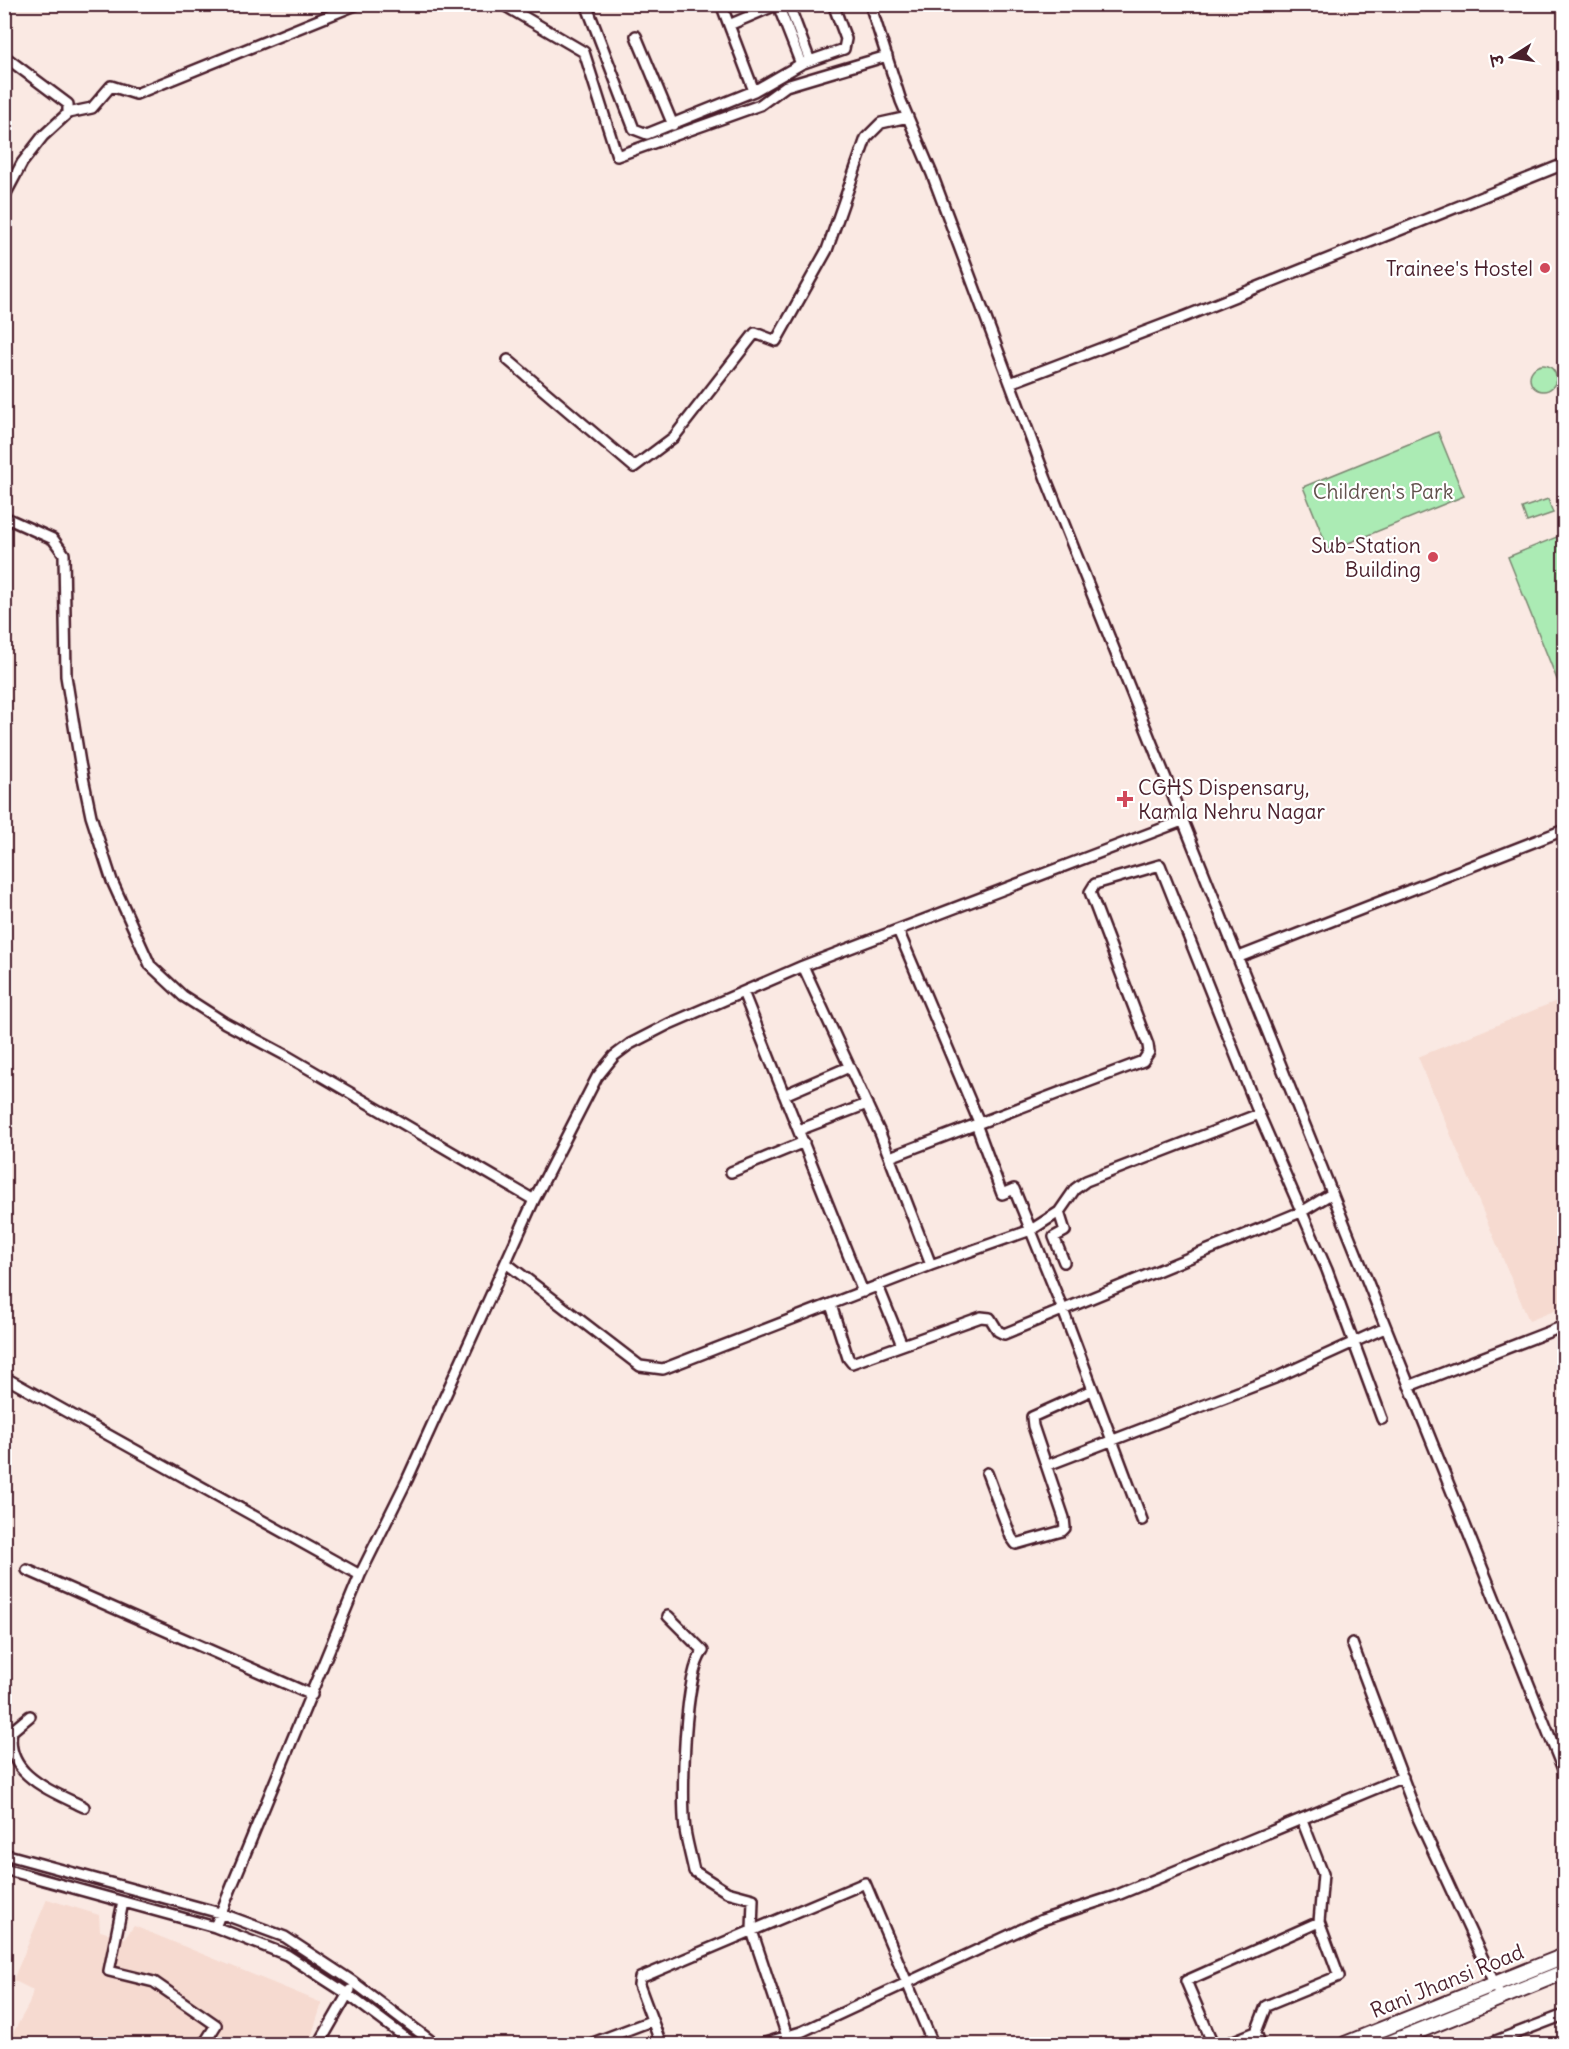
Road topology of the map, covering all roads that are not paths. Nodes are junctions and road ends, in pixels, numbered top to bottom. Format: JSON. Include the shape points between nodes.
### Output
{"nodes":[{"id":1,"x":358,"y":4,"type":"edge"},
{"id":2,"x":502,"y":4,"type":"edge"},
{"id":3,"x":586,"y":4,"type":"edge"},
{"id":4,"x":721,"y":4,"type":"edge"},
{"id":5,"x":833,"y":4,"type":"edge"},
{"id":6,"x":870,"y":4,"type":"edge"},
{"id":7,"x":790,"y":6,"type":"edge"},
{"id":8,"x":778,"y":7,"type":"edge"},
{"id":9,"x":729,"y":25,"type":"junction"},
{"id":10,"x":636,"y":36,"type":"dead end"},
{"id":11,"x":4,"y":56,"type":"edge"},
{"id":12,"x":887,"y":56,"type":"junction"},
{"id":13,"x":805,"y":62,"type":"junction"},
{"id":14,"x":754,"y":91,"type":"junction"},
{"id":15,"x":68,"y":113,"type":"junction"},
{"id":16,"x":908,"y":117,"type":"junction"},
{"id":17,"x":673,"y":124,"type":"junction"},
{"id":18,"x":1564,"y":164,"type":"edge"},
{"id":19,"x":4,"y":197,"type":"edge"},
{"id":20,"x":508,"y":360,"type":"dead end"},
{"id":21,"x":1010,"y":383,"type":"junction"},
{"id":22,"x":4,"y":517,"type":"edge"},
{"id":23,"x":1182,"y":821,"type":"junction"},
{"id":24,"x":1564,"y":830,"type":"edge"},
{"id":25,"x":898,"y":930,"type":"junction"},
{"id":26,"x":1239,"y":957,"type":"junction"},
{"id":27,"x":803,"y":966,"type":"junction"},
{"id":28,"x":743,"y":992,"type":"junction"},
{"id":29,"x":849,"y":1067,"type":"junction"},
{"id":30,"x":784,"y":1095,"type":"junction"},
{"id":31,"x":867,"y":1104,"type":"junction"},
{"id":32,"x":1259,"y":1114,"type":"junction"},
{"id":33,"x":978,"y":1123,"type":"junction"},
{"id":34,"x":799,"y":1130,"type":"junction"},
{"id":35,"x":804,"y":1142,"type":"junction"},
{"id":36,"x":890,"y":1157,"type":"junction"},
{"id":37,"x":731,"y":1172,"type":"dead end"},
{"id":38,"x":1331,"y":1194,"type":"junction"},
{"id":39,"x":534,"y":1200,"type":"junction"},
{"id":40,"x":1303,"y":1211,"type":"junction"},
{"id":41,"x":1059,"y":1212,"type":"junction"},
{"id":42,"x":1031,"y":1230,"type":"junction"},
{"id":43,"x":1064,"y":1262,"type":"dead end"},
{"id":44,"x":506,"y":1263,"type":"junction"},
{"id":45,"x":931,"y":1265,"type":"junction"},
{"id":46,"x":878,"y":1286,"type":"junction"},
{"id":47,"x":863,"y":1292,"type":"junction"},
{"id":48,"x":831,"y":1305,"type":"junction"},
{"id":49,"x":1063,"y":1310,"type":"junction"},
{"id":50,"x":1564,"y":1326,"type":"edge"},
{"id":51,"x":1385,"y":1328,"type":"junction"},
{"id":52,"x":1356,"y":1344,"type":"junction"},
{"id":53,"x":902,"y":1345,"type":"junction"},
{"id":54,"x":4,"y":1377,"type":"edge"},
{"id":55,"x":1409,"y":1386,"type":"junction"},
{"id":56,"x":1092,"y":1390,"type":"junction"},
{"id":57,"x":1382,"y":1419,"type":"dead end"},
{"id":58,"x":1111,"y":1440,"type":"junction"},
{"id":59,"x":1048,"y":1465,"type":"junction"},
{"id":60,"x":987,"y":1473,"type":"dead end"},
{"id":61,"x":1142,"y":1520,"type":"dead end"},
{"id":62,"x":27,"y":1570,"type":"dead end"},
{"id":63,"x":360,"y":1575,"type":"junction"},
{"id":64,"x":668,"y":1616,"type":"dead end"},
{"id":65,"x":1352,"y":1643,"type":"dead end"},
{"id":66,"x":312,"y":1695,"type":"junction"},
{"id":67,"x":30,"y":1716,"type":"dead end"},
{"id":68,"x":1564,"y":1773,"type":"edge"},
{"id":69,"x":1403,"y":1777,"type":"junction"},
{"id":70,"x":84,"y":1807,"type":"dead end"},
{"id":71,"x":1302,"y":1820,"type":"junction"},
{"id":72,"x":4,"y":1854,"type":"edge"},
{"id":73,"x":4,"y":1869,"type":"edge"},
{"id":74,"x":123,"y":1902,"type":"junction"},
{"id":75,"x":220,"y":1913,"type":"junction"},
{"id":76,"x":1319,"y":1922,"type":"junction"},
{"id":77,"x":216,"y":1927,"type":"junction"},
{"id":78,"x":752,"y":1931,"type":"junction"},
{"id":79,"x":1564,"y":1956,"type":"edge"},
{"id":80,"x":1564,"y":1972,"type":"edge"},
{"id":81,"x":906,"y":1981,"type":"junction"},
{"id":82,"x":356,"y":1984,"type":"junction"},
{"id":83,"x":1494,"y":1985,"type":"junction"},
{"id":84,"x":346,"y":1993,"type":"junction"},
{"id":85,"x":1501,"y":1998,"type":"junction"},
{"id":86,"x":1564,"y":2015,"type":"edge"},
{"id":87,"x":651,"y":2020,"type":"junction"},
{"id":88,"x":1256,"y":2032,"type":"junction"},
{"id":89,"x":787,"y":2036,"type":"junction"},
{"id":90,"x":932,"y":2042,"type":"edge"},
{"id":91,"x":204,"y":2044,"type":"edge"},
{"id":92,"x":319,"y":2044,"type":"edge"},
{"id":93,"x":414,"y":2044,"type":"edge"},
{"id":94,"x":435,"y":2044,"type":"edge"},
{"id":95,"x":590,"y":2044,"type":"edge"},
{"id":96,"x":661,"y":2044,"type":"edge"},
{"id":97,"x":762,"y":2044,"type":"edge"},
{"id":98,"x":919,"y":2044,"type":"edge"},
{"id":99,"x":1213,"y":2044,"type":"edge"},
{"id":100,"x":1226,"y":2044,"type":"edge"},
{"id":101,"x":1260,"y":2044,"type":"edge"},
{"id":102,"x":1345,"y":2044,"type":"edge"},
{"id":103,"x":1387,"y":2044,"type":"edge"},
{"id":104,"x":1488,"y":2044,"type":"edge"}],
"edges":[{"from":1,"to":15,"type":"street","via":[[136,94],[111,86],[92,108]]},
{"from":2,"to":12,"type":"street","via":[[584,52],[617,156],[760,105],[786,86]]},
{"from":3,"to":17,"type":"street","via":[[634,129],[647,134]]},
{"from":4,"to":9,"type":"street"},
{"from":5,"to":13,"type":"street","via":[[846,46]]},
{"from":6,"to":12,"type":"street"},
{"from":7,"to":8,"type":"street","via":[[786,13]]},
{"from":7,"to":13,"type":"street"},
{"from":8,"to":9,"type":"street"},
{"from":8,"to":13,"type":"street"},
{"from":9,"to":14,"type":"street"},
{"from":10,"to":17,"type":"street"},
{"from":11,"to":15,"type":"street","via":[[68,104]]},
{"from":12,"to":16,"type":"street"},
{"from":13,"to":14,"type":"street"},
{"from":14,"to":17,"type":"street"},
{"from":15,"to":19,"type":"street","via":[[22,163]]},
{"from":16,"to":20,"type":"street","via":[[881,123],[866,138],[827,250],[776,341],[755,333],[674,437],[634,467]]},
{"from":16,"to":21,"type":"street"},
{"from":18,"to":21,"type":"street"},
{"from":21,"to":23,"type":"street"},
{"from":22,"to":39,"type":"street","via":[[53,539],[64,554],[66,676],[84,784],[112,881],[150,965],[183,996],[225,1023]]},
{"from":23,"to":25,"type":"street"},
{"from":23,"to":26,"type":"street"},
{"from":24,"to":26,"type":"street"},
{"from":25,"to":27,"type":"street"},
{"from":25,"to":33,"type":"street"},
{"from":26,"to":38,"type":"street"},
{"from":27,"to":28,"type":"street"},
{"from":27,"to":29,"type":"street"},
{"from":28,"to":30,"type":"street"},
{"from":28,"to":39,"type":"street","via":[[669,1024],[614,1056],[592,1085]]},
{"from":29,"to":30,"type":"street"},
{"from":29,"to":31,"type":"street"},
{"from":30,"to":34,"type":"street"},
{"from":31,"to":34,"type":"street"},
{"from":31,"to":36,"type":"street"},
{"from":32,"to":33,"type":"street","via":[[1165,873],[1156,864],[1095,884],[1090,892],[1148,1045],[1147,1057]]},
{"from":32,"to":40,"type":"street"},
{"from":32,"to":41,"type":"street","via":[[1086,1180]]},
{"from":33,"to":36,"type":"street"},
{"from":33,"to":42,"type":"street","via":[[1002,1194],[1014,1189]]},
{"from":34,"to":35,"type":"street"},
{"from":35,"to":37,"type":"street"},
{"from":35,"to":47,"type":"street"},
{"from":36,"to":45,"type":"street"},
{"from":38,"to":40,"type":"street"},
{"from":38,"to":51,"type":"street"},
{"from":39,"to":44,"type":"street"},
{"from":40,"to":49,"type":"street"},
{"from":40,"to":52,"type":"street"},
{"from":41,"to":42,"type":"street"},
{"from":41,"to":43,"type":"street","via":[[1065,1232],[1054,1237]]},
{"from":42,"to":45,"type":"street"},
{"from":42,"to":49,"type":"street"},
{"from":44,"to":48,"type":"street","via":[[640,1366],[654,1370]]},
{"from":44,"to":63,"type":"street"},
{"from":45,"to":46,"type":"street"},
{"from":46,"to":47,"type":"street"},
{"from":46,"to":53,"type":"street"},
{"from":47,"to":48,"type":"street"},
{"from":48,"to":53,"type":"street","via":[[852,1363]]},
{"from":49,"to":53,"type":"street","via":[[1004,1334],[990,1318],[981,1317]]},
{"from":49,"to":56,"type":"street"},
{"from":50,"to":55,"type":"street"},
{"from":51,"to":52,"type":"street"},
{"from":51,"to":55,"type":"street"},
{"from":52,"to":57,"type":"street"},
{"from":52,"to":58,"type":"street"},
{"from":54,"to":63,"type":"street"},
{"from":55,"to":68,"type":"street"},
{"from":56,"to":58,"type":"street"},
{"from":56,"to":59,"type":"street","via":[[1032,1417]]},
{"from":58,"to":59,"type":"street"},
{"from":58,"to":61,"type":"street"},
{"from":59,"to":60,"type":"street","via":[[1065,1528],[1058,1534],[1021,1544],[1011,1538]]},
{"from":62,"to":66,"type":"street"},
{"from":63,"to":66,"type":"street"},
{"from":64,"to":78,"type":"street","via":[[704,1651],[697,1659],[689,1694],[686,1760],[685,1828],[694,1871],[727,1892],[753,1899]]},
{"from":65,"to":69,"type":"street"},
{"from":66,"to":75,"type":"street"},
{"from":67,"to":70,"type":"street","via":[[12,1731],[13,1756],[27,1776]]},
{"from":69,"to":71,"type":"street"},
{"from":69,"to":83,"type":"street"},
{"from":71,"to":76,"type":"street","via":[[1323,1874]]},
{"from":71,"to":81,"type":"street","via":[[1115,1896],[1042,1920]]},
{"from":72,"to":75,"type":"street"},
{"from":73,"to":74,"type":"street"},
{"from":74,"to":77,"type":"street"},
{"from":74,"to":91,"type":"street","via":[[109,1971],[154,1982],[216,2025]]},
{"from":75,"to":77,"type":"street"},
{"from":75,"to":82,"type":"street","via":[[285,1937]]},
{"from":76,"to":88,"type":"street","via":[[1340,1976],[1266,2006]]},
{"from":76,"to":99,"type":"street","via":[[1186,1981]]},
{"from":77,"to":84,"type":"street","via":[[287,1955]]},
{"from":78,"to":81,"type":"street","via":[[865,1883]]},
{"from":78,"to":87,"type":"street","via":[[639,1978]]},
{"from":78,"to":89,"type":"street"},
{"from":79,"to":83,"type":"highway","name":"Rani Jhansi Road"},
{"from":80,"to":85,"type":"highway","name":"Rani Jhansi Road"},
{"from":81,"to":89,"type":"street"},
{"from":81,"to":90,"type":"street"},
{"from":82,"to":84,"type":"street"},
{"from":82,"to":94,"type":"street"},
{"from":83,"to":85,"type":"street"},
{"from":83,"to":102,"type":"highway","name":"Rani Jhansi Road"},
{"from":84,"to":92,"type":"street"},
{"from":84,"to":93,"type":"street"},
{"from":85,"to":103,"type":"highway","name":"Rani Jhansi Road"},
{"from":86,"to":104,"type":"street"},
{"from":87,"to":95,"type":"street"},
{"from":87,"to":96,"type":"street"},
{"from":88,"to":100,"type":"street"},
{"from":88,"to":101,"type":"street"},
{"from":89,"to":97,"type":"street"},
{"from":90,"to":98,"type":"street"}]}
